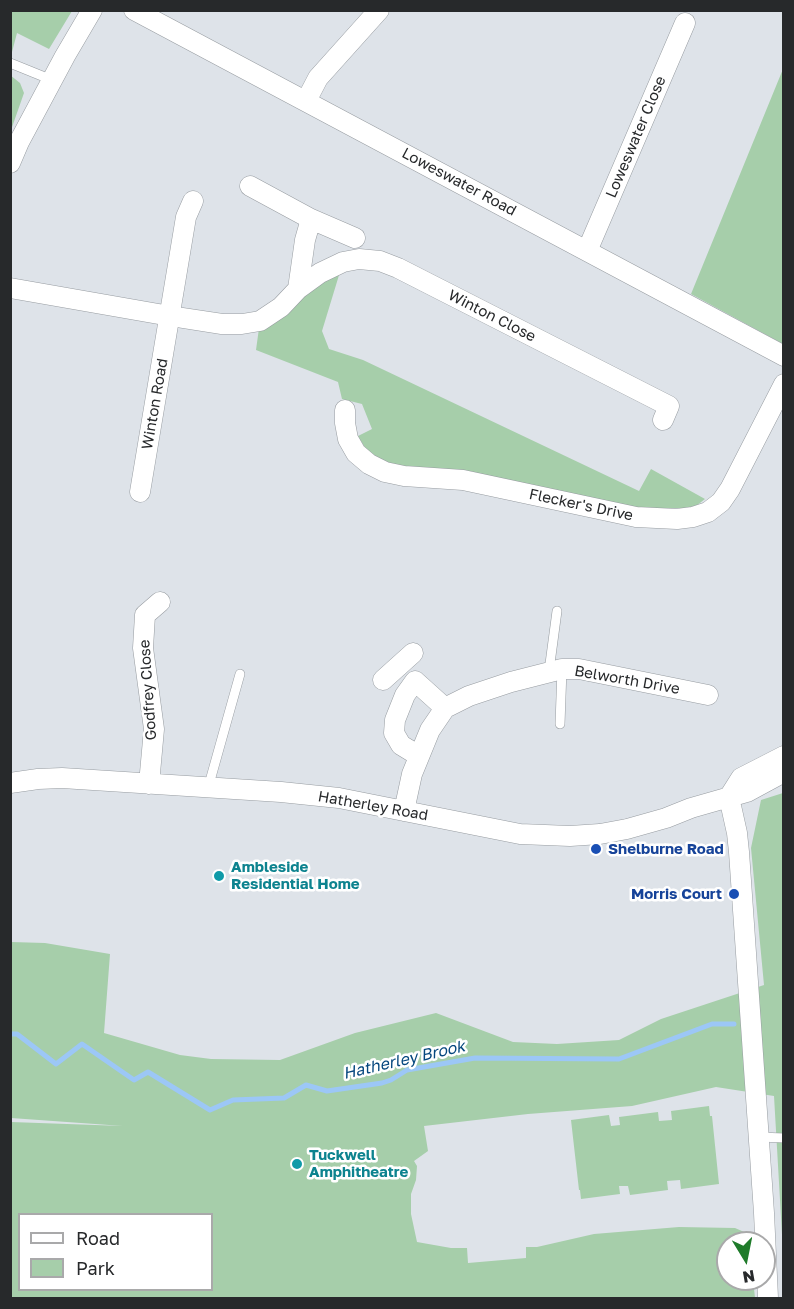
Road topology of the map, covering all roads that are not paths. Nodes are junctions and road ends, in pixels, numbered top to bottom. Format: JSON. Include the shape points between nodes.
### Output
{"nodes":[{"id":1,"x":92,"y":10,"type":"edge"},
{"id":2,"x":134,"y":10,"type":"edge"},
{"id":3,"x":379,"y":10,"type":"edge"},
{"id":4,"x":685,"y":23,"type":"dead end"},
{"id":5,"x":10,"y":63,"type":"edge"},
{"id":6,"x":52,"y":80,"type":"junction"},
{"id":7,"x":306,"y":101,"type":"junction"},
{"id":8,"x":10,"y":164,"type":"edge"},
{"id":9,"x":250,"y":186,"type":"dead end"},
{"id":10,"x":193,"y":201,"type":"dead end"},
{"id":11,"x":311,"y":219,"type":"junction"},
{"id":12,"x":355,"y":238,"type":"dead end"},
{"id":13,"x":587,"y":251,"type":"junction"},
{"id":14,"x":10,"y":288,"type":"edge"},
{"id":15,"x":298,"y":289,"type":"junction"},
{"id":16,"x":170,"y":316,"type":"junction"},
{"id":17,"x":783,"y":356,"type":"edge"},
{"id":18,"x":783,"y":384,"type":"edge"},
{"id":19,"x":345,"y":410,"type":"dead end"},
{"id":20,"x":663,"y":420,"type":"dead end"},
{"id":21,"x":140,"y":492,"type":"dead end"},
{"id":22,"x":160,"y":602,"type":"dead end"},
{"id":23,"x":557,"y":611,"type":"dead end"},
{"id":24,"x":555,"y":670,"type":"junction"},
{"id":25,"x":240,"y":674,"type":"dead end"},
{"id":26,"x":384,"y":680,"type":"dead end"},
{"id":27,"x":415,"y":681,"type":"junction"},
{"id":28,"x":708,"y":695,"type":"dead end"},
{"id":29,"x":445,"y":708,"type":"junction"},
{"id":30,"x":560,"y":724,"type":"dead end"},
{"id":31,"x":419,"y":756,"type":"junction"},
{"id":32,"x":783,"y":756,"type":"edge"},
{"id":33,"x":783,"y":772,"type":"edge"},
{"id":34,"x":10,"y":783,"type":"edge"},
{"id":35,"x":149,"y":784,"type":"junction"},
{"id":36,"x":208,"y":788,"type":"junction"},
{"id":37,"x":729,"y":797,"type":"junction"},
{"id":38,"x":404,"y":811,"type":"junction"},
{"id":39,"x":759,"y":1137,"type":"junction"},
{"id":40,"x":783,"y":1138,"type":"edge"},
{"id":41,"x":768,"y":1299,"type":"edge"}],
"edges":[{"from":1,"to":6,"type":"street"},
{"from":2,"to":7,"type":"street","name":"Loweswater Road"},
{"from":3,"to":7,"type":"street","via":[[318,78]]},
{"from":4,"to":13,"type":"street","name":"Loweswater Close"},
{"from":5,"to":6,"type":"lane"},
{"from":6,"to":8,"type":"street"},
{"from":7,"to":13,"type":"street","name":"Loweswater Road"},
{"from":9,"to":11,"type":"street"},
{"from":10,"to":16,"type":"street","name":"Winton Road","via":[[186,217]]},
{"from":11,"to":12,"type":"street"},
{"from":11,"to":15,"type":"street"},
{"from":13,"to":17,"type":"street","name":"Loweswater Road"},
{"from":14,"to":16,"type":"street"},
{"from":15,"to":16,"type":"street","name":"Winton Close","via":[[260,321],[222,324]]},
{"from":15,"to":20,"type":"street","name":"Winton Close","via":[[342,262],[380,261],[669,406]]},
{"from":16,"to":21,"type":"street","name":"Winton Road"},
{"from":18,"to":19,"type":"street","name":"Flecker's Drive","via":[[721,502],[708,512],[677,519],[636,517],[463,480],[386,472],[356,453],[348,439]]},
{"from":22,"to":35,"type":"street","name":"Godfrey Close","via":[[146,615],[143,648],[154,729]]},
{"from":23,"to":24,"type":"lane"},
{"from":24,"to":28,"type":"street","name":"Belworth Drive","via":[[579,669]]},
{"from":24,"to":29,"type":"street","name":"Belworth Drive","via":[[490,688]]},
{"from":24,"to":30,"type":"lane"},
{"from":25,"to":36,"type":"lane"},
{"from":26,"to":27,"type":"street","via":[[406,659]]},
{"from":27,"to":29,"type":"street"},
{"from":27,"to":31,"type":"street","via":[[393,726],[398,742]]},
{"from":29,"to":31,"type":"street"},
{"from":31,"to":38,"type":"street"},
{"from":32,"to":37,"type":"street","via":[[741,778]]},
{"from":33,"to":37,"type":"street","name":"Hatherley Road","via":[[747,792]]},
{"from":34,"to":35,"type":"street","name":"Hatherley Road","via":[[62,778]]},
{"from":35,"to":36,"type":"street","name":"Hatherley Road"},
{"from":36,"to":38,"type":"street","name":"Hatherley Road","via":[[339,798]]},
{"from":37,"to":38,"type":"street","name":"Hatherley Road","via":[[627,829],[570,836],[520,834]]},
{"from":37,"to":39,"type":"street","via":[[739,852]]},
{"from":39,"to":40,"type":"lane"},
{"from":39,"to":41,"type":"street"}]}
